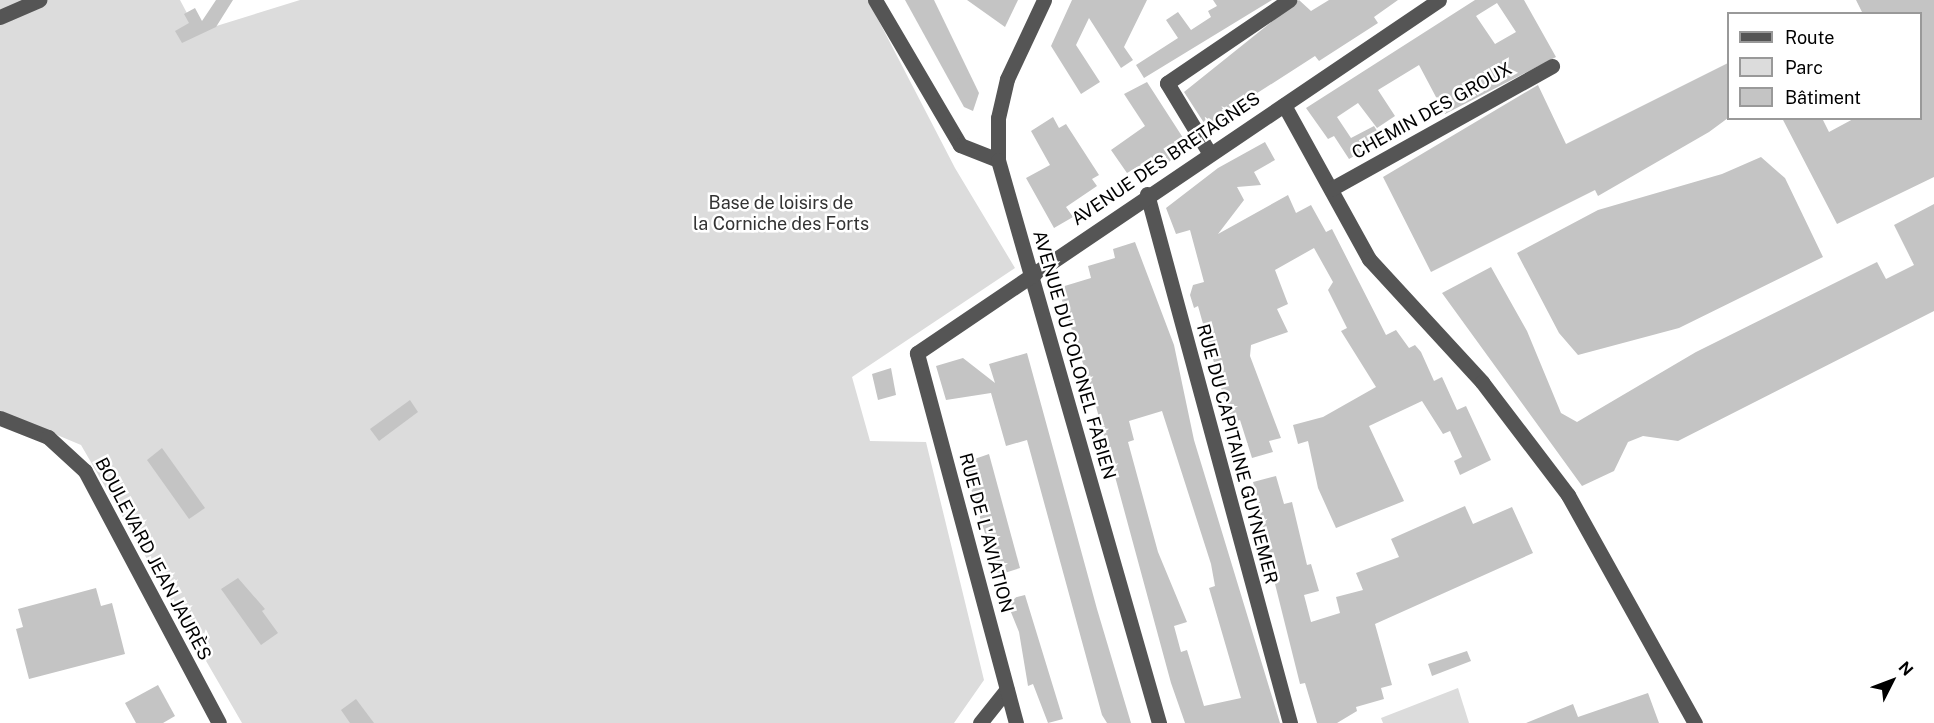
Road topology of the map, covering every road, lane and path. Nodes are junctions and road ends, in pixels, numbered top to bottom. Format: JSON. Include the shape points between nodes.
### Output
{"nodes":[{"id":1,"x":39,"y":0,"type":"edge"},
{"id":2,"x":875,"y":0,"type":"edge"},
{"id":3,"x":1044,"y":0,"type":"edge"},
{"id":4,"x":1289,"y":0,"type":"edge"},
{"id":5,"x":1439,"y":0,"type":"edge"},
{"id":6,"x":0,"y":17,"type":"edge"},
{"id":7,"x":1552,"y":66,"type":"dead end"},
{"id":8,"x":1284,"y":105,"type":"junction"},
{"id":9,"x":1210,"y":154,"type":"junction"},
{"id":10,"x":998,"y":160,"type":"junction"},
{"id":11,"x":1330,"y":189,"type":"junction"},
{"id":12,"x":1147,"y":195,"type":"junction"},
{"id":13,"x":1029,"y":274,"type":"junction"},
{"id":14,"x":917,"y":353,"type":"joint"},
{"id":15,"x":0,"y":418,"type":"edge"},
{"id":16,"x":1006,"y":689,"type":"junction"},
{"id":17,"x":219,"y":723,"type":"edge"},
{"id":18,"x":980,"y":723,"type":"edge"},
{"id":19,"x":1016,"y":723,"type":"edge"},
{"id":20,"x":1159,"y":723,"type":"edge"},
{"id":21,"x":1290,"y":723,"type":"edge"},
{"id":22,"x":1695,"y":723,"type":"edge"}],
"edges":[{"from":1,"to":6,"type":"street"},
{"from":2,"to":10,"type":"street","via":[[960,145]]},
{"from":3,"to":10,"type":"street","name":"AVENUE DU COLONEL FABIEN","via":[[1007,79],[998,118]]},
{"from":4,"to":9,"type":"street","via":[[1167,82],[1173,99]]},
{"from":5,"to":8,"type":"street","name":"AVENUE DES BRETAGNES"},
{"from":7,"to":11,"type":"street","name":"CHEMIN DES GROUX"},
{"from":8,"to":9,"type":"street","name":"AVENUE DES BRETAGNES"},
{"from":8,"to":11,"type":"street"},
{"from":9,"to":12,"type":"street","name":"AVENUE DES BRETAGNES"},
{"from":10,"to":13,"type":"street","name":"AVENUE DU COLONEL FABIEN"},
{"from":11,"to":22,"type":"street","via":[[1369,259],[1482,382],[1568,495]]},
{"from":12,"to":13,"type":"street","name":"AVENUE DES BRETAGNES"},
{"from":12,"to":21,"type":"street","name":"RUE DU CAPITAINE GUYNEMER"},
{"from":13,"to":14,"type":"street","name":"AVENUE DES BRETAGNES"},
{"from":13,"to":20,"type":"street","name":"AVENUE DU COLONEL FABIEN"},
{"from":14,"to":16,"type":"street","name":"RUE DE L'AVIATION"},
{"from":15,"to":17,"type":"street","name":"BOULEVARD JEAN JAURÈS","via":[[48,437],[85,471]]},
{"from":16,"to":18,"type":"street"},
{"from":16,"to":19,"type":"street","name":"RUE DE L'AVIATION"}]}
